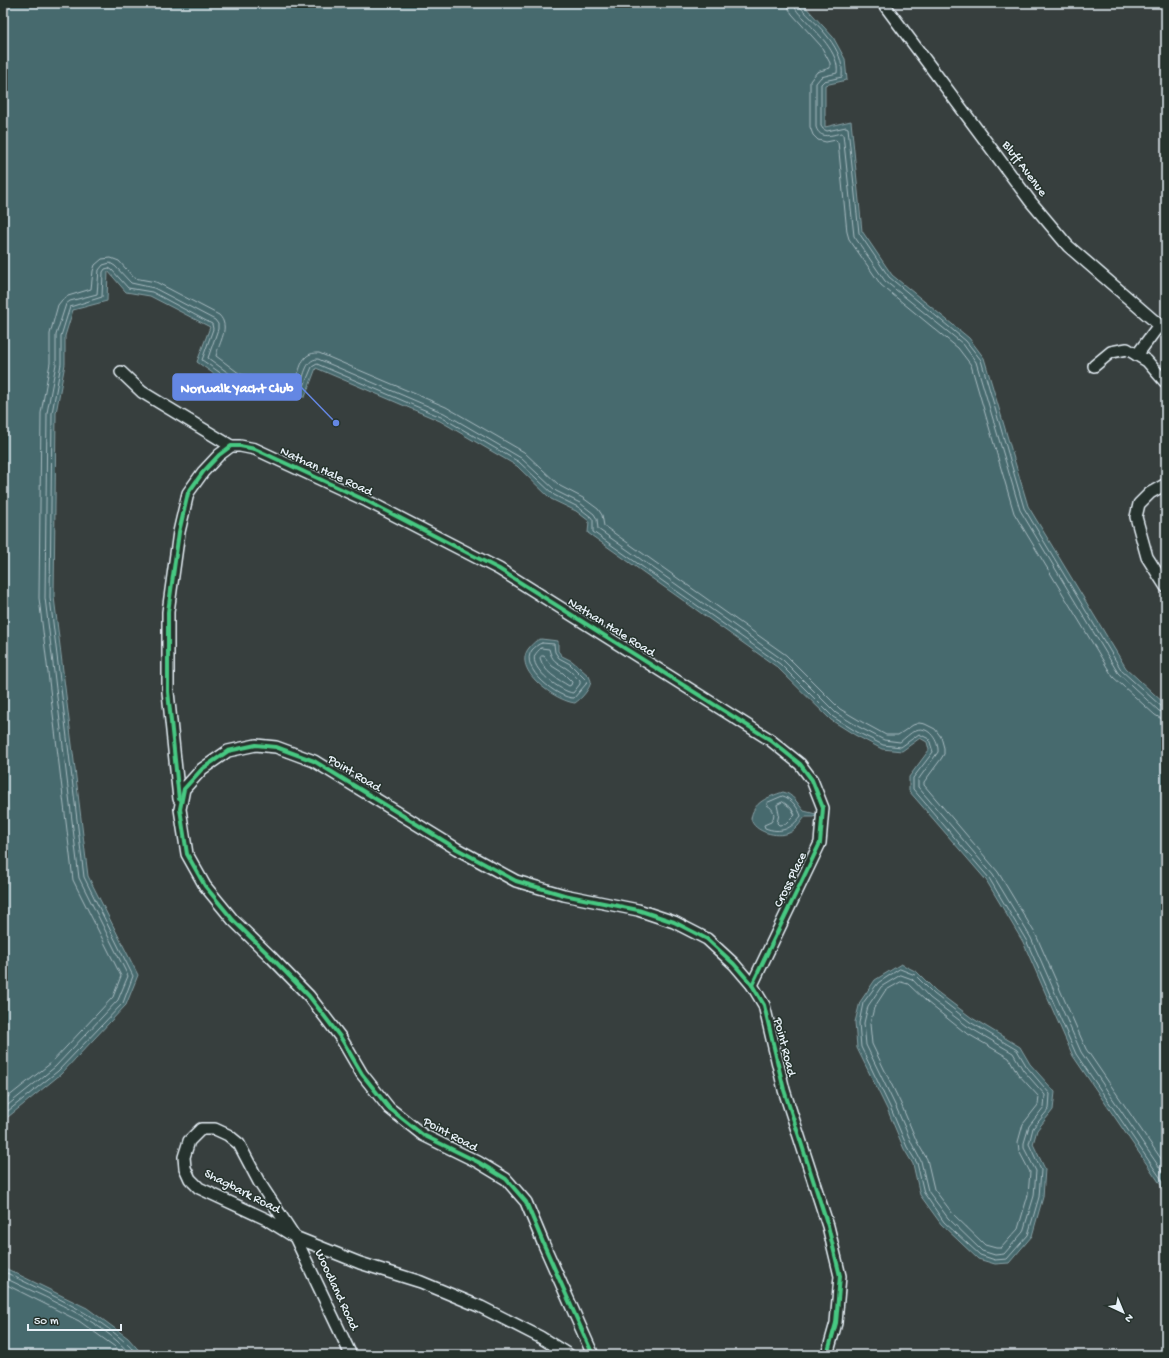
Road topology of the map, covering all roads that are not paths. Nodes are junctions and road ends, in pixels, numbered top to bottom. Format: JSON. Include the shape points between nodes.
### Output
{"nodes":[{"id":1,"x":883,"y":3,"type":"edge"},
{"id":2,"x":1162,"y":328,"type":"edge"},
{"id":3,"x":1137,"y":355,"type":"junction"},
{"id":4,"x":1094,"y":366,"type":"dead end"},
{"id":5,"x":121,"y":372,"type":"dead end"},
{"id":6,"x":1166,"y":383,"type":"edge"},
{"id":7,"x":231,"y":446,"type":"junction"},
{"id":8,"x":1166,"y":484,"type":"edge"},
{"id":9,"x":1166,"y":587,"type":"edge"},
{"id":10,"x":812,"y":780,"type":"joint"},
{"id":11,"x":180,"y":809,"type":"junction"},
{"id":12,"x":752,"y":985,"type":"junction"},
{"id":13,"x":295,"y":1236,"type":"junction"},
{"id":14,"x":351,"y":1355,"type":"edge"},
{"id":15,"x":569,"y":1355,"type":"edge"},
{"id":16,"x":593,"y":1355,"type":"edge"},
{"id":17,"x":827,"y":1355,"type":"edge"}],
"edges":[{"from":1,"to":2,"type":"street","name":"Bluff Avenue","via":[[1031,202],[1068,246]]},
{"from":2,"to":3,"type":"street"},
{"from":3,"to":4,"type":"street","via":[[1126,349],[1111,352]]},
{"from":3,"to":6,"type":"street","via":[[1148,361]]},
{"from":5,"to":7,"type":"street","via":[[142,392]]},
{"from":7,"to":10,"type":"street","name":"Nathan Hale Road","via":[[255,449],[367,501],[499,569],[769,739],[800,764]]},
{"from":7,"to":11,"type":"street","via":[[203,472],[188,493],[179,532],[168,612],[168,692]]},
{"from":8,"to":9,"type":"street","via":[[1150,493],[1139,504],[1136,518],[1147,556]]},
{"from":10,"to":12,"type":"street","name":"Cross Place","via":[[822,808],[820,843]]},
{"from":11,"to":12,"type":"street","name":"Point Road","via":[[184,789],[202,769],[228,751],[256,745],[276,747],[314,761],[457,849],[516,881],[564,895],[638,910],[674,922],[707,939]]},
{"from":11,"to":16,"type":"street","name":"Point Road","via":[[187,854],[205,886],[233,920],[309,996],[341,1038],[362,1074],[389,1108],[423,1135],[506,1179],[526,1202]]},
{"from":12,"to":17,"type":"street","name":"Point Road","via":[[764,1005],[784,1090],[828,1226],[840,1276],[836,1322]]},
{"from":13,"to":13,"type":"street","name":"Shagbark Road","via":[[259,1182],[239,1144],[215,1129],[201,1129],[189,1141],[184,1157],[190,1179],[199,1188],[266,1219]]},
{"from":13,"to":14,"type":"street","name":"Woodland Road"},
{"from":13,"to":15,"type":"street","name":"Shagbark Road","via":[[360,1263],[420,1282],[481,1307]]}]}
